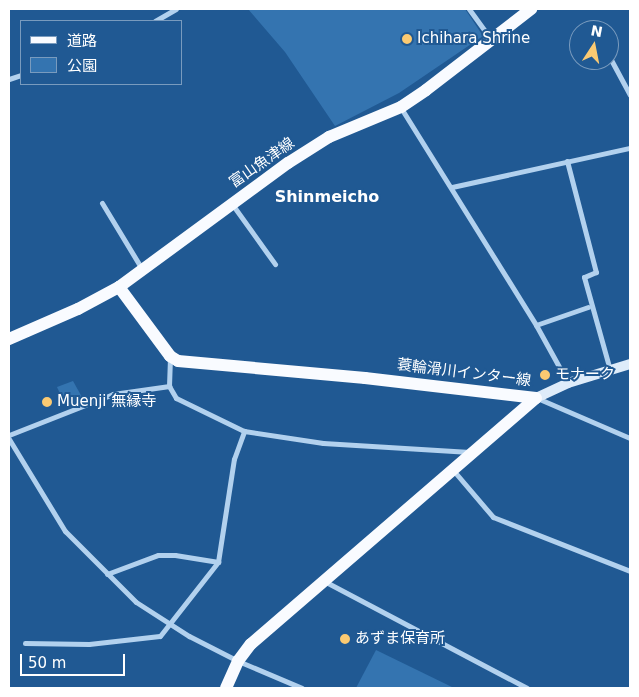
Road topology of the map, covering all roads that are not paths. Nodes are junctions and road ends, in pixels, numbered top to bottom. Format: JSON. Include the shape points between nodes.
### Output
{"nodes":[{"id":1,"x":176,"y":9,"type":"edge"},
{"id":2,"x":469,"y":9,"type":"edge"},
{"id":3,"x":531,"y":9,"type":"edge"},
{"id":4,"x":157,"y":20,"type":"edge"},
{"id":5,"x":491,"y":38,"type":"junction"},
{"id":6,"x":617,"y":70,"type":"edge"},
{"id":7,"x":630,"y":95,"type":"edge"},
{"id":8,"x":401,"y":107,"type":"junction"},
{"id":9,"x":630,"y":148,"type":"edge"},
{"id":10,"x":567,"y":161,"type":"junction"},
{"id":11,"x":452,"y":187,"type":"junction"},
{"id":12,"x":102,"y":204,"type":"dead end"},
{"id":13,"x":232,"y":204,"type":"junction"},
{"id":14,"x":275,"y":264,"type":"dead end"},
{"id":15,"x":142,"y":270,"type":"junction"},
{"id":16,"x":119,"y":287,"type":"junction"},
{"id":17,"x":588,"y":308,"type":"dead end"},
{"id":18,"x":536,"y":324,"type":"junction"},
{"id":19,"x":9,"y":340,"type":"edge"},
{"id":20,"x":170,"y":356,"type":"junction"},
{"id":21,"x":630,"y":364,"type":"edge"},
{"id":22,"x":610,"y":370,"type":"junction"},
{"id":23,"x":568,"y":383,"type":"junction"},
{"id":24,"x":169,"y":386,"type":"junction"},
{"id":25,"x":536,"y":398,"type":"junction"},
{"id":26,"x":244,"y":431,"type":"junction"},
{"id":27,"x":9,"y":435,"type":"edge"},
{"id":28,"x":630,"y":438,"type":"edge"},
{"id":29,"x":9,"y":439,"type":"edge"},
{"id":30,"x":473,"y":452,"type":"junction"},
{"id":31,"x":452,"y":470,"type":"junction"},
{"id":32,"x":218,"y":562,"type":"junction"},
{"id":33,"x":630,"y":571,"type":"edge"},
{"id":34,"x":107,"y":574,"type":"junction"},
{"id":35,"x":323,"y":581,"type":"junction"},
{"id":36,"x":171,"y":624,"type":"junction"},
{"id":37,"x":25,"y":643,"type":"dead end"},
{"id":38,"x":238,"y":662,"type":"junction"},
{"id":39,"x":226,"y":688,"type":"edge"},
{"id":40,"x":302,"y":688,"type":"edge"},
{"id":41,"x":527,"y":688,"type":"edge"}],
"edges":[{"from":1,"to":4,"type":"street"},
{"from":2,"to":5,"type":"street"},
{"from":3,"to":5,"type":"main road","name":"富山魚津線"},
{"from":5,"to":8,"type":"main road","name":"富山魚津線"},
{"from":6,"to":7,"type":"street"},
{"from":8,"to":11,"type":"street"},
{"from":8,"to":13,"type":"main road","name":"富山魚津線","via":[[329,138]]},
{"from":9,"to":10,"type":"street"},
{"from":10,"to":11,"type":"street"},
{"from":10,"to":22,"type":"street","via":[[596,272],[584,276]]},
{"from":11,"to":18,"type":"street"},
{"from":12,"to":15,"type":"street"},
{"from":13,"to":14,"type":"street"},
{"from":13,"to":15,"type":"main road","name":"富山魚津線"},
{"from":15,"to":16,"type":"main road","name":"富山魚津線"},
{"from":16,"to":19,"type":"main road","name":"富山魚津線"},
{"from":16,"to":20,"type":"main road"},
{"from":17,"to":18,"type":"street"},
{"from":18,"to":23,"type":"street"},
{"from":20,"to":24,"type":"street"},
{"from":20,"to":25,"type":"main road","name":"蓑輪滑川インター線","via":[[178,361]]},
{"from":21,"to":22,"type":"main road"},
{"from":22,"to":23,"type":"main road"},
{"from":23,"to":25,"type":"main road"},
{"from":24,"to":26,"type":"street","via":[[176,398]]},
{"from":24,"to":27,"type":"street","via":[[113,394]]},
{"from":25,"to":28,"type":"street"},
{"from":25,"to":30,"type":"main road","name":"蓑輪滑川インター線"},
{"from":26,"to":30,"type":"street","via":[[323,443]]},
{"from":26,"to":32,"type":"street","via":[[234,459]]},
{"from":29,"to":34,"type":"street","via":[[65,531]]},
{"from":30,"to":31,"type":"main road","name":"蓑輪滑川インター線"},
{"from":31,"to":33,"type":"street","via":[[493,517]]},
{"from":31,"to":35,"type":"main road","name":"蓑輪滑川インター線"},
{"from":32,"to":34,"type":"street","via":[[158,555]]},
{"from":32,"to":36,"type":"street"},
{"from":34,"to":36,"type":"street","via":[[136,602]]},
{"from":35,"to":38,"type":"main road","name":"蓑輪滑川インター線","via":[[251,644]]},
{"from":35,"to":41,"type":"street"},
{"from":36,"to":37,"type":"street","via":[[160,636],[89,644]]},
{"from":36,"to":38,"type":"street"},
{"from":38,"to":39,"type":"main road","name":"蓑輪滑川インター線"},
{"from":38,"to":40,"type":"street"}]}
